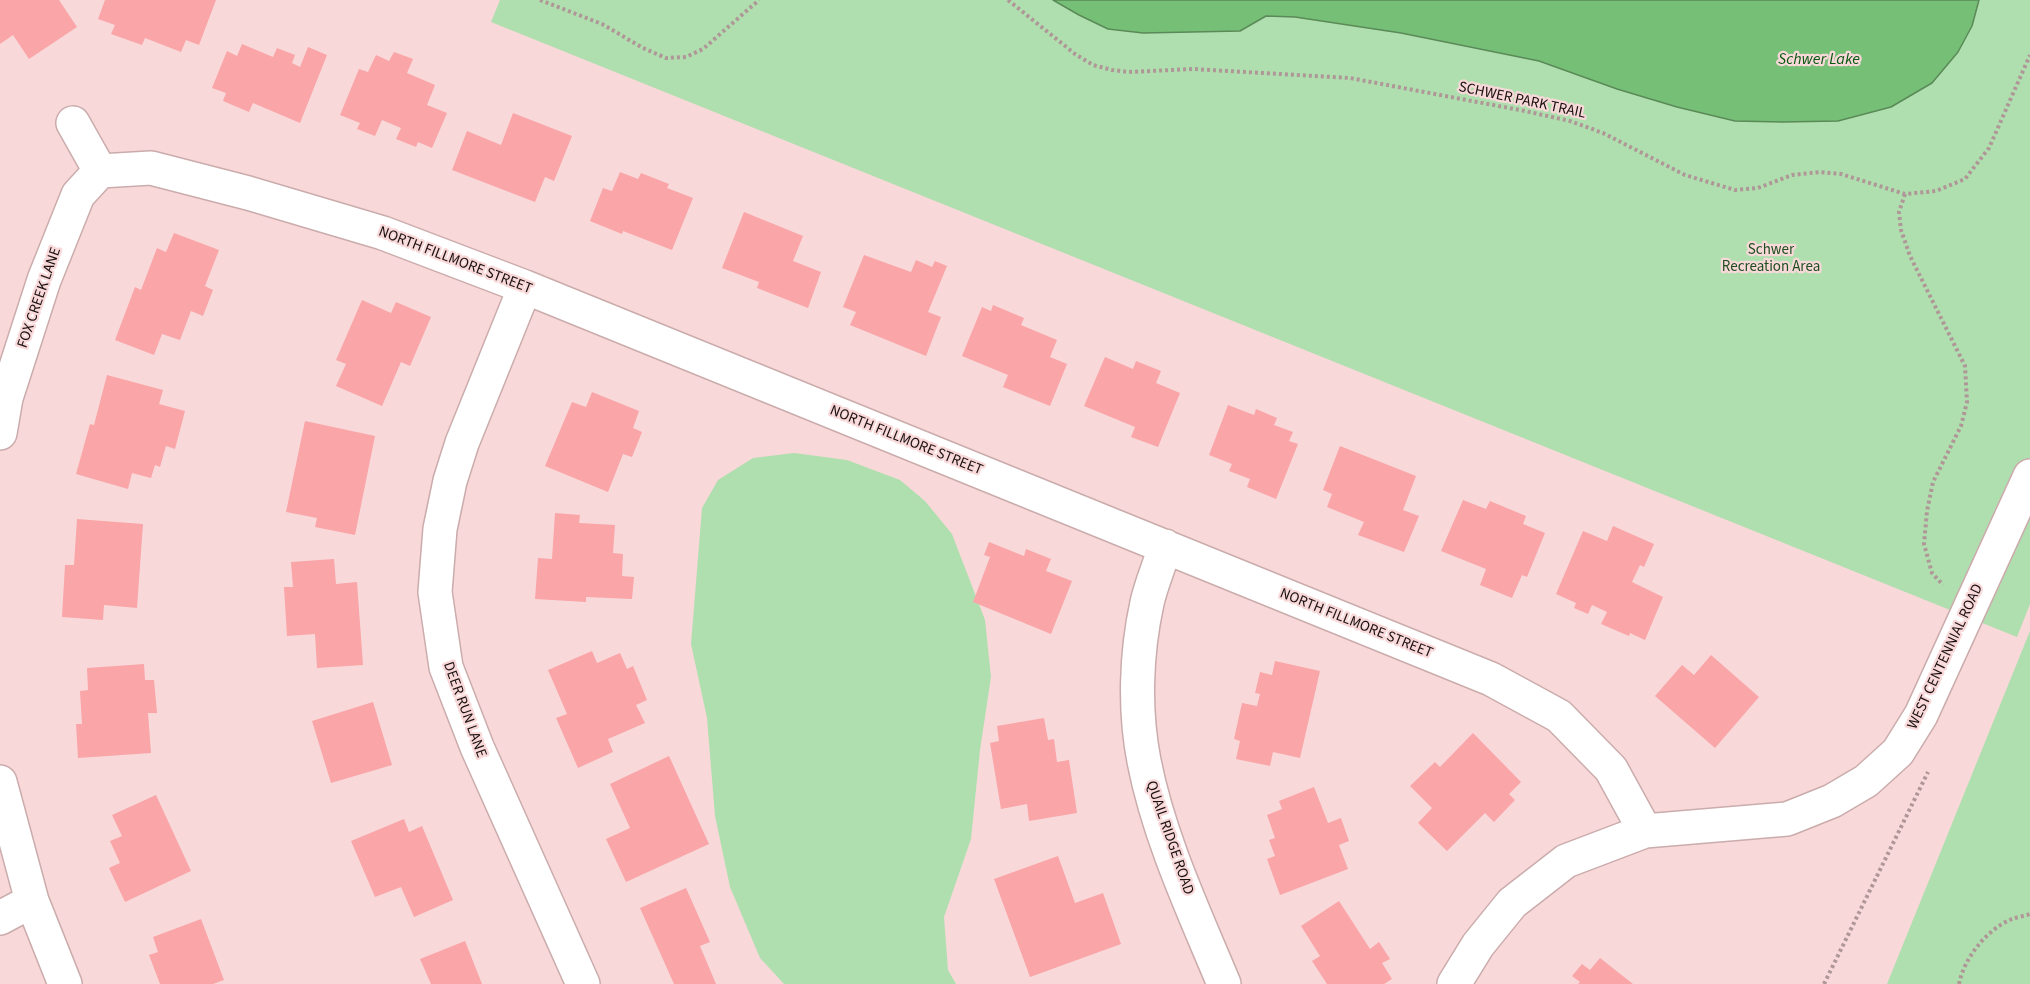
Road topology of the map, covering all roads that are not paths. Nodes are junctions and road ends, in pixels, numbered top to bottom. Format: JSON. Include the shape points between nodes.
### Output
{"nodes":[{"id":1,"x":73,"y":123,"type":"dead end"},
{"id":2,"x":100,"y":171,"type":"junction"},
{"id":3,"x":525,"y":287,"type":"junction"},
{"id":4,"x":0,"y":433,"type":"edge"},
{"id":5,"x":2030,"y":476,"type":"edge"},
{"id":6,"x":1166,"y":546,"type":"junction"},
{"id":7,"x":0,"y":782,"type":"edge"},
{"id":8,"x":1645,"y":831,"type":"junction"},
{"id":9,"x":32,"y":901,"type":"junction"},
{"id":10,"x":0,"y":918,"type":"edge"},
{"id":11,"x":65,"y":984,"type":"edge"},
{"id":12,"x":583,"y":984,"type":"edge"},
{"id":13,"x":1224,"y":984,"type":"edge"},
{"id":14,"x":1454,"y":984,"type":"edge"}],
"edges":[{"from":1,"to":2,"type":"street"},
{"from":2,"to":3,"type":"street","name":"NORTH FILLMORE STREET","via":[[151,168],[248,193],[383,233]]},
{"from":2,"to":4,"type":"street","name":"FOX CREEK LANE","via":[[78,195],[44,280],[6,398]]},
{"from":3,"to":6,"type":"street","name":"NORTH FILLMORE STREET"},
{"from":3,"to":12,"type":"street","name":"DEER RUN LANE","via":[[450,481],[440,529],[435,592],[446,667],[477,747]]},
{"from":5,"to":8,"type":"street","name":"WEST CENTENNIAL ROAD","via":[[1921,715],[1898,752],[1866,781],[1832,801],[1787,819]]},
{"from":6,"to":8,"type":"street","name":"NORTH FILLMORE STREET","via":[[1491,679],[1559,716],[1611,769]]},
{"from":6,"to":13,"type":"street","name":"QUAIL RIDGE ROAD","via":[[1148,601],[1141,641],[1141,741],[1154,802]]},
{"from":7,"to":9,"type":"street"},
{"from":8,"to":14,"type":"street","name":"WEST CENTENNIAL ROAD","via":[[1566,861],[1512,903],[1478,945]]},
{"from":9,"to":10,"type":"street"},
{"from":9,"to":11,"type":"street"}]}
